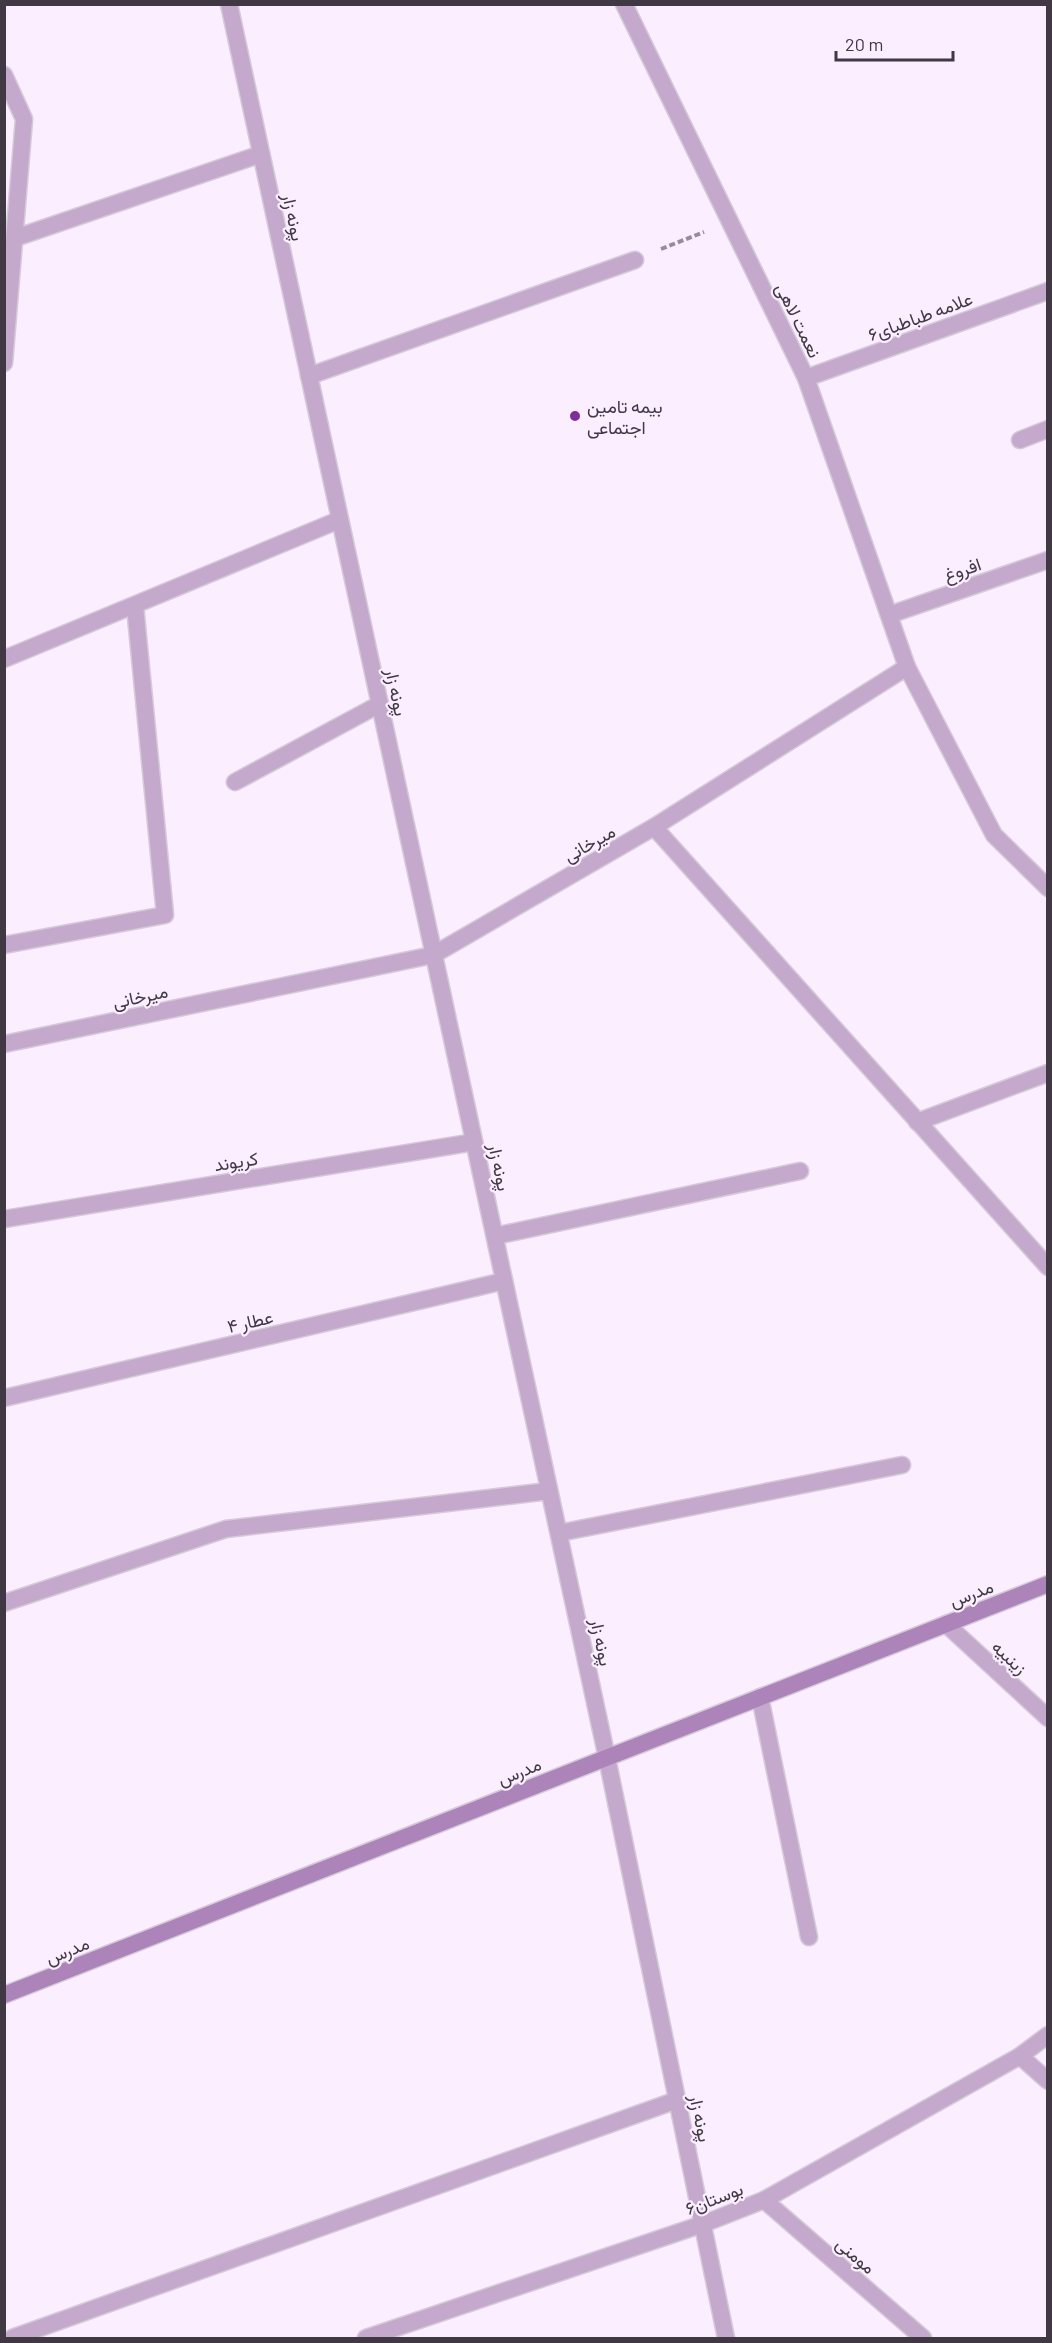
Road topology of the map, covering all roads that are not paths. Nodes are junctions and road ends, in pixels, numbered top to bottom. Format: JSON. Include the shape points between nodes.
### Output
{"nodes":[{"id":1,"x":229,"y":4,"type":"edge"},
{"id":2,"x":624,"y":4,"type":"edge"},
{"id":3,"x":4,"y":75,"type":"edge"},
{"id":4,"x":261,"y":154,"type":"junction"},
{"id":5,"x":15,"y":238,"type":"junction"},
{"id":6,"x":635,"y":260,"type":"road end"},
{"id":7,"x":1047,"y":291,"type":"edge"},
{"id":8,"x":4,"y":363,"type":"edge"},
{"id":9,"x":309,"y":376,"type":"junction"},
{"id":10,"x":806,"y":378,"type":"junction"},
{"id":11,"x":1047,"y":429,"type":"edge"},
{"id":12,"x":1020,"y":440,"type":"dead end"},
{"id":13,"x":339,"y":520,"type":"junction"},
{"id":14,"x":1047,"y":560,"type":"edge"},
{"id":15,"x":135,"y":606,"type":"junction"},
{"id":16,"x":889,"y":615,"type":"junction"},
{"id":17,"x":4,"y":659,"type":"edge"},
{"id":18,"x":907,"y":667,"type":"junction"},
{"id":19,"x":380,"y":704,"type":"junction"},
{"id":20,"x":235,"y":782,"type":"dead end"},
{"id":21,"x":654,"y":828,"type":"junction"},
{"id":22,"x":1047,"y":888,"type":"edge"},
{"id":23,"x":4,"y":945,"type":"edge"},
{"id":24,"x":433,"y":955,"type":"junction"},
{"id":25,"x":4,"y":1044,"type":"edge"},
{"id":26,"x":1047,"y":1072,"type":"edge"},
{"id":27,"x":917,"y":1122,"type":"junction"},
{"id":28,"x":474,"y":1142,"type":"junction"},
{"id":29,"x":800,"y":1171,"type":"dead end"},
{"id":30,"x":4,"y":1219,"type":"edge"},
{"id":31,"x":495,"y":1236,"type":"junction"},
{"id":32,"x":1047,"y":1267,"type":"edge"},
{"id":33,"x":504,"y":1281,"type":"junction"},
{"id":34,"x":4,"y":1398,"type":"edge"},
{"id":35,"x":902,"y":1466,"type":"dead end"},
{"id":36,"x":549,"y":1491,"type":"junction"},
{"id":37,"x":559,"y":1533,"type":"junction"},
{"id":38,"x":1047,"y":1584,"type":"edge"},
{"id":39,"x":4,"y":1603,"type":"edge"},
{"id":40,"x":946,"y":1624,"type":"junction"},
{"id":41,"x":760,"y":1697,"type":"junction"},
{"id":42,"x":1047,"y":1718,"type":"edge"},
{"id":43,"x":607,"y":1758,"type":"junction"},
{"id":44,"x":808,"y":1937,"type":"dead end"},
{"id":45,"x":4,"y":1995,"type":"edge"},
{"id":46,"x":1047,"y":2035,"type":"edge"},
{"id":47,"x":1020,"y":2056,"type":"junction"},
{"id":48,"x":1047,"y":2081,"type":"edge"},
{"id":49,"x":677,"y":2100,"type":"junction"},
{"id":50,"x":764,"y":2200,"type":"junction"},
{"id":51,"x":703,"y":2224,"type":"junction"},
{"id":52,"x":12,"y":2338,"type":"edge"},
{"id":53,"x":366,"y":2338,"type":"edge"},
{"id":54,"x":726,"y":2338,"type":"edge"},
{"id":55,"x":923,"y":2338,"type":"edge"}],
"edges":[{"from":1,"to":4,"type":"street","name":"پونه زار"},
{"from":2,"to":10,"type":"street","name":"نعمت لاهی"},
{"from":3,"to":5,"type":"street","via":[[24,119]]},
{"from":4,"to":5,"type":"street"},
{"from":4,"to":9,"type":"street","name":"پونه زار"},
{"from":5,"to":8,"type":"street"},
{"from":6,"to":9,"type":"street"},
{"from":7,"to":10,"type":"street","name":"علامه طباطبای۶"},
{"from":9,"to":13,"type":"street","name":"پونه زار"},
{"from":10,"to":16,"type":"street","name":"نعمت لاهی"},
{"from":11,"to":12,"type":"street"},
{"from":13,"to":15,"type":"street"},
{"from":13,"to":19,"type":"street","name":"پونه زار"},
{"from":14,"to":16,"type":"street","name":"افروغ"},
{"from":15,"to":17,"type":"street"},
{"from":15,"to":23,"type":"street","via":[[165,915]]},
{"from":16,"to":18,"type":"street","name":"نعمت لاهی"},
{"from":18,"to":21,"type":"street","name":"میرخانی"},
{"from":18,"to":22,"type":"street","via":[[994,835]]},
{"from":19,"to":20,"type":"street"},
{"from":19,"to":24,"type":"street","name":"پونه زار"},
{"from":21,"to":24,"type":"street","name":"میرخانی"},
{"from":21,"to":27,"type":"street"},
{"from":24,"to":25,"type":"street","name":"میرخانی"},
{"from":24,"to":28,"type":"street","name":"پونه زار"},
{"from":26,"to":27,"type":"street"},
{"from":27,"to":32,"type":"street"},
{"from":28,"to":30,"type":"street","name":"کریوند"},
{"from":28,"to":31,"type":"street","name":"پونه زار"},
{"from":29,"to":31,"type":"street"},
{"from":31,"to":33,"type":"street","name":"پونه زار"},
{"from":33,"to":34,"type":"street","name":"عطار ۴"},
{"from":33,"to":36,"type":"street","name":"پونه زار"},
{"from":35,"to":37,"type":"street"},
{"from":36,"to":37,"type":"street","name":"پونه زار"},
{"from":36,"to":39,"type":"street","via":[[226,1529]]},
{"from":37,"to":43,"type":"street","name":"پونه زار"},
{"from":38,"to":40,"type":"main road","name":"مدرس"},
{"from":40,"to":41,"type":"main road","name":"مدرس"},
{"from":40,"to":42,"type":"street","name":"زینبیه"},
{"from":41,"to":43,"type":"main road","name":"مدرس"},
{"from":41,"to":44,"type":"street"},
{"from":43,"to":45,"type":"main road","name":"مدرس"},
{"from":43,"to":49,"type":"street","name":"پونه زار"},
{"from":46,"to":47,"type":"street","name":"بوستان۶"},
{"from":47,"to":48,"type":"street"},
{"from":47,"to":50,"type":"street","name":"بوستان۶"},
{"from":49,"to":51,"type":"street","name":"پونه زار"},
{"from":49,"to":52,"type":"street"},
{"from":50,"to":51,"type":"street","name":"بوستان۶"},
{"from":50,"to":55,"type":"street","name":"مومنی"},
{"from":51,"to":53,"type":"street","name":"بوستان۶"},
{"from":51,"to":54,"type":"street","name":"پونه زار"}]}
